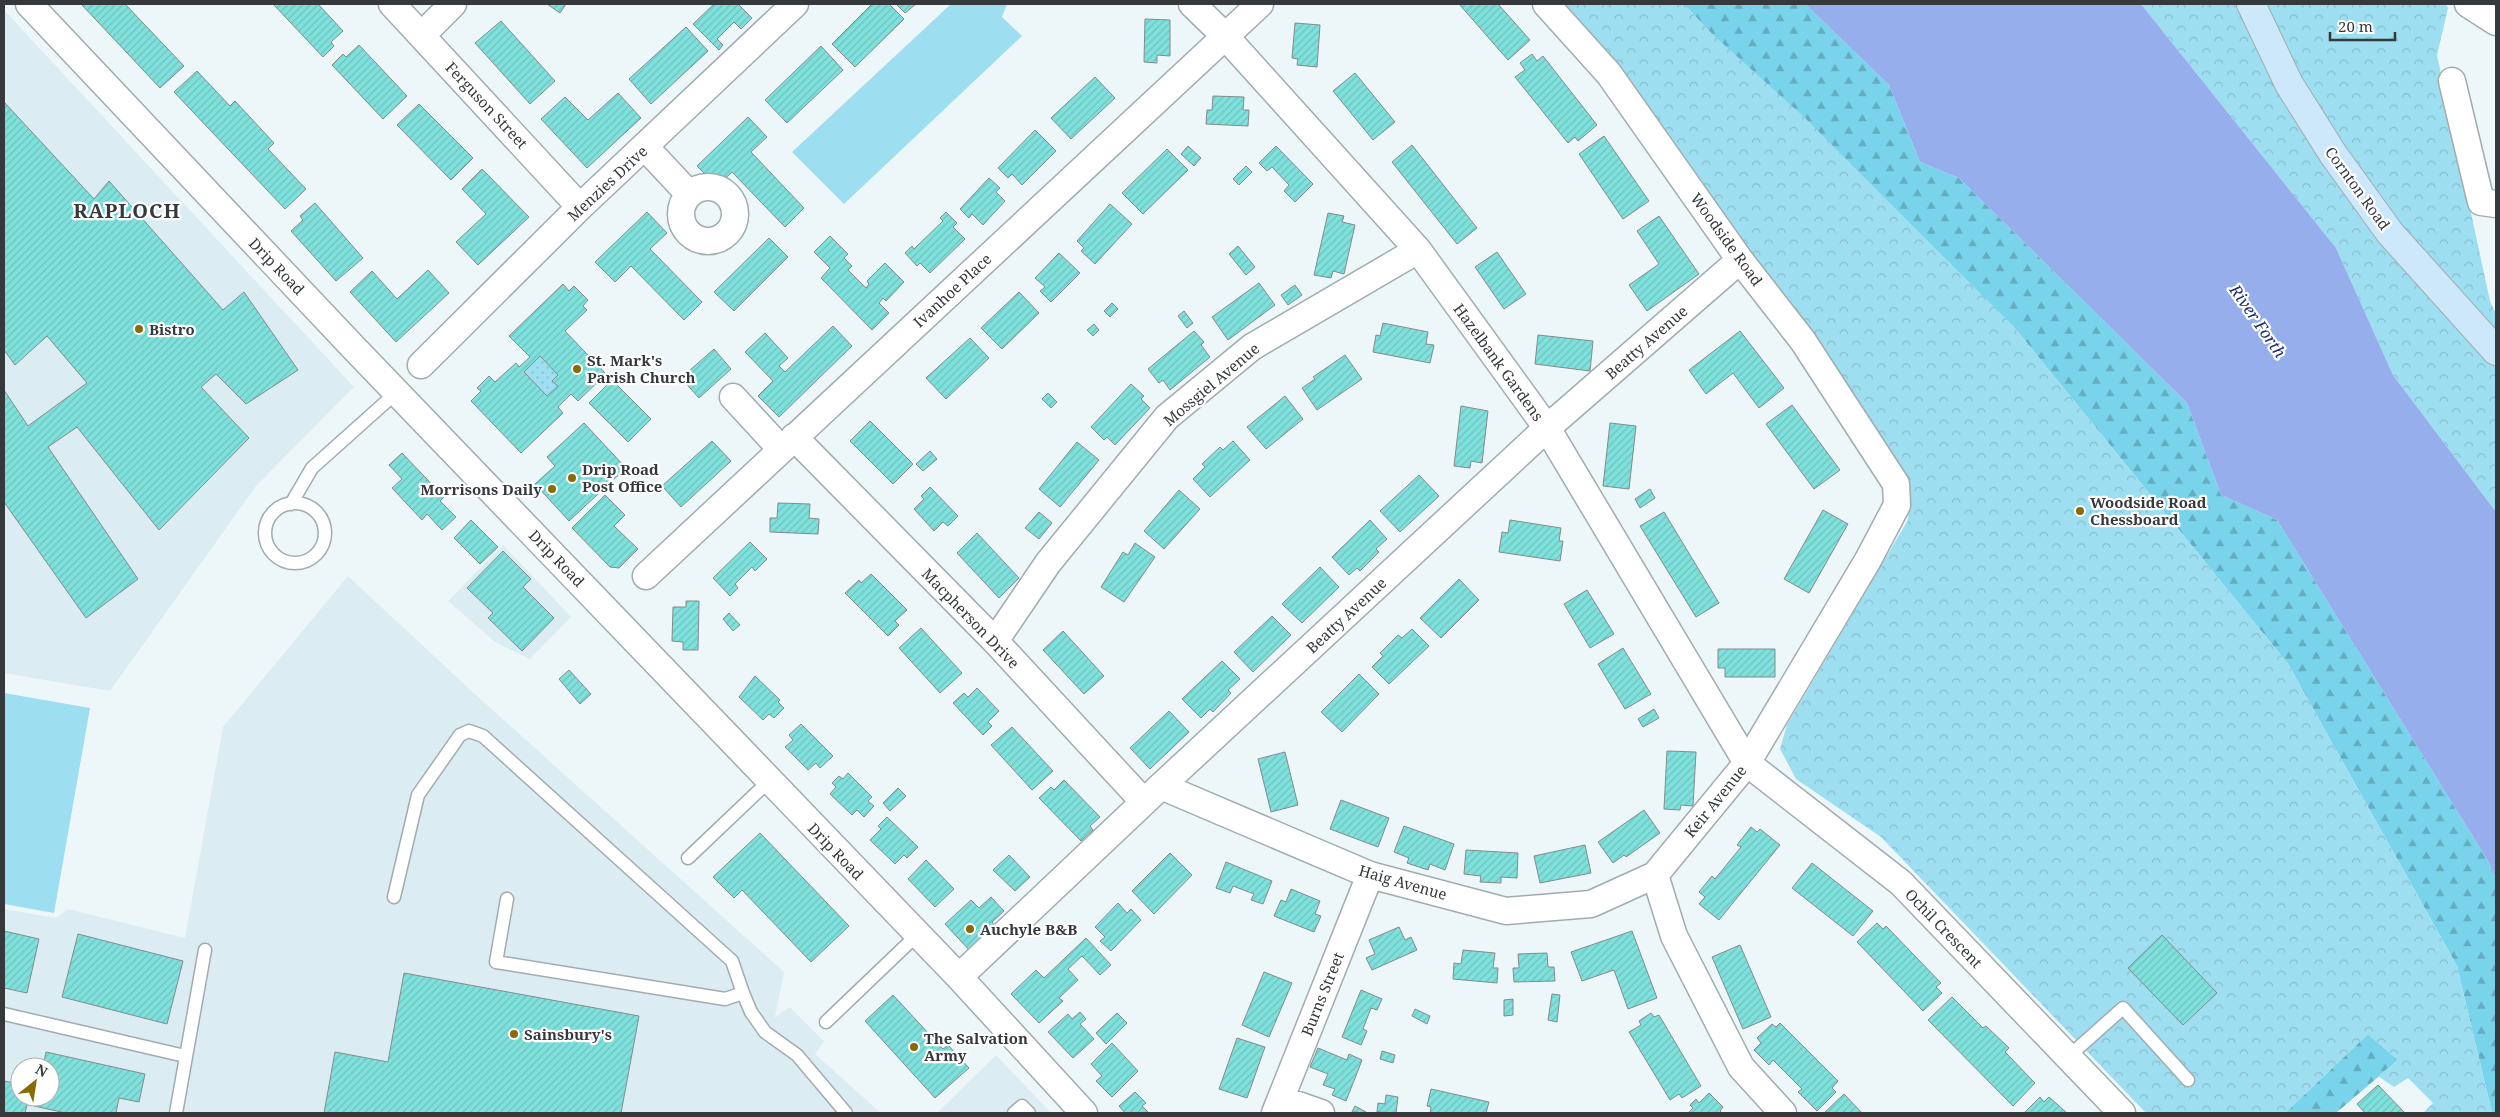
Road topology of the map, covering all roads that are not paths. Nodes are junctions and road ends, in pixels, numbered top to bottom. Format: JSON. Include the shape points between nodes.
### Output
{"nodes":[{"id":1,"x":29,"y":4,"type":"edge"},
{"id":2,"x":392,"y":4,"type":"edge"},
{"id":3,"x":453,"y":4,"type":"edge"},
{"id":4,"x":1192,"y":4,"type":"edge"},
{"id":5,"x":1260,"y":4,"type":"edge"},
{"id":6,"x":1546,"y":4,"type":"edge"},
{"id":7,"x":2251,"y":4,"type":"edge"},
{"id":8,"x":2468,"y":4,"type":"edge"},
{"id":9,"x":787,"y":6,"type":"edge"},
{"id":10,"x":2496,"y":22,"type":"edge"},
{"id":11,"x":422,"y":36,"type":"junction"},
{"id":12,"x":1225,"y":36,"type":"junction"},
{"id":13,"x":2452,"y":81,"type":"dead end"},
{"id":14,"x":646,"y":148,"type":"junction"},
{"id":15,"x":689,"y":194,"type":"dead end"},
{"id":16,"x":2496,"y":204,"type":"edge"},
{"id":17,"x":580,"y":207,"type":"junction"},
{"id":18,"x":1418,"y":250,"type":"junction"},
{"id":19,"x":1740,"y":260,"type":"junction"},
{"id":20,"x":2496,"y":351,"type":"edge"},
{"id":21,"x":421,"y":365,"type":"dead end"},
{"id":22,"x":396,"y":392,"type":"junction"},
{"id":23,"x":733,"y":397,"type":"dead end"},
{"id":24,"x":1548,"y":428,"type":"junction"},
{"id":25,"x":787,"y":443,"type":"junction"},
{"id":26,"x":1896,"y":484,"type":"joint"},
{"id":27,"x":291,"y":504,"type":"junction"},
{"id":28,"x":646,"y":576,"type":"dead end"},
{"id":29,"x":994,"y":641,"type":"junction"},
{"id":30,"x":1747,"y":763,"type":"junction"},
{"id":31,"x":769,"y":781,"type":"junction"},
{"id":32,"x":1152,"y":794,"type":"junction"},
{"id":33,"x":688,"y":858,"type":"dead end"},
{"id":34,"x":1370,"y":875,"type":"junction"},
{"id":35,"x":1655,"y":875,"type":"junction"},
{"id":36,"x":394,"y":897,"type":"dead end"},
{"id":37,"x":507,"y":899,"type":"dead end"},
{"id":38,"x":918,"y":934,"type":"junction"},
{"id":39,"x":205,"y":950,"type":"dead end"},
{"id":40,"x":959,"y":977,"type":"junction"},
{"id":41,"x":743,"y":993,"type":"junction"},
{"id":42,"x":4,"y":1014,"type":"edge"},
{"id":43,"x":826,"y":1022,"type":"dead end"},
{"id":44,"x":185,"y":1056,"type":"junction"},
{"id":45,"x":2068,"y":1057,"type":"junction"},
{"id":46,"x":2188,"y":1080,"type":"dead end"},
{"id":47,"x":1278,"y":1106,"type":"edge"},
{"id":48,"x":176,"y":1113,"type":"edge"},
{"id":49,"x":846,"y":1113,"type":"edge"},
{"id":50,"x":1014,"y":1113,"type":"edge"},
{"id":51,"x":1028,"y":1113,"type":"edge"},
{"id":52,"x":1084,"y":1113,"type":"edge"},
{"id":53,"x":1321,"y":1113,"type":"edge"},
{"id":54,"x":1783,"y":1113,"type":"edge"},
{"id":55,"x":2122,"y":1113,"type":"edge"}],
"edges":[{"from":1,"to":22,"type":"street","name":"Drip Road"},
{"from":2,"to":11,"type":"street","name":"Ferguson Street"},
{"from":3,"to":11,"type":"street"},
{"from":4,"to":12,"type":"street","name":"Hazelbank Gardens"},
{"from":5,"to":12,"type":"street","name":"Ivanhoe Place"},
{"from":6,"to":19,"type":"street","name":"Woodside Road","via":[[1609,74]]},
{"from":7,"to":20,"type":"main road","name":"Cornton Road","via":[[2289,84],[2333,154],[2390,233]]},
{"from":8,"to":10,"type":"street"},
{"from":9,"to":14,"type":"street","name":"Menzies Drive"},
{"from":11,"to":17,"type":"street","name":"Ferguson Street"},
{"from":12,"to":18,"type":"street","name":"Hazelbank Gardens"},
{"from":12,"to":25,"type":"street","name":"Ivanhoe Place"},
{"from":13,"to":16,"type":"street","via":[[2481,202]]},
{"from":14,"to":15,"type":"street"},
{"from":14,"to":17,"type":"street","name":"Menzies Drive"},
{"from":17,"to":21,"type":"street","name":"Menzies Drive"},
{"from":18,"to":24,"type":"street","name":"Hazelbank Gardens"},
{"from":18,"to":29,"type":"street","name":"Mossgiel Avenue","via":[[1252,347],[1167,417],[1048,563]]},
{"from":19,"to":24,"type":"street","name":"Beatty Avenue"},
{"from":19,"to":26,"type":"street","name":"Woodside Road","via":[[1803,341]]},
{"from":22,"to":27,"type":"lane","via":[[312,468]]},
{"from":22,"to":31,"type":"street","name":"Drip Road"},
{"from":23,"to":25,"type":"street","name":"Macpherson Drive"},
{"from":24,"to":30,"type":"street","name":"Hazelbank Gardens"},
{"from":24,"to":32,"type":"street","name":"Beatty Avenue"},
{"from":25,"to":28,"type":"street","name":"Ivanhoe Place"},
{"from":25,"to":29,"type":"street","name":"Macpherson Drive"},
{"from":26,"to":30,"type":"street","name":"Keir Avenue","via":[[1897,506]]},
{"from":27,"to":27,"type":"lane","via":[[275,511],[266,535],[267,544],[279,558],[296,563],[314,557],[320,550],[325,531],[318,514],[310,507]]},
{"from":29,"to":32,"type":"street","name":"Macpherson Drive"},
{"from":30,"to":35,"type":"street","name":"Keir Avenue"},
{"from":30,"to":45,"type":"street","name":"Ochil Crescent","via":[[1901,883]]},
{"from":31,"to":33,"type":"lane"},
{"from":31,"to":38,"type":"street","name":"Drip Road"},
{"from":32,"to":34,"type":"street","name":"Haig Avenue"},
{"from":32,"to":40,"type":"street","name":"Beatty Avenue"},
{"from":34,"to":35,"type":"street","name":"Haig Avenue","via":[[1506,911],[1591,904]]},
{"from":34,"to":47,"type":"street","name":"Burns Street"},
{"from":35,"to":54,"type":"street","via":[[1674,936],[1741,1067]]},
{"from":36,"to":41,"type":"lane","via":[[418,795],[460,735],[469,731],[483,736],[732,961]]},
{"from":37,"to":41,"type":"lane","via":[[496,962],[725,999]]},
{"from":38,"to":40,"type":"street","name":"Drip Road"},
{"from":38,"to":43,"type":"lane"},
{"from":39,"to":44,"type":"lane"},
{"from":40,"to":52,"type":"street","name":"Drip Road"},
{"from":41,"to":49,"type":"lane","via":[[765,1032],[797,1055]]},
{"from":42,"to":44,"type":"lane"},
{"from":44,"to":48,"type":"lane"},
{"from":45,"to":46,"type":"lane","via":[[2123,1008]]},
{"from":45,"to":55,"type":"street","name":"Ochil Crescent"},
{"from":47,"to":53,"type":"street"},
{"from":50,"to":51,"type":"lane","via":[[1022,1106]]}]}
